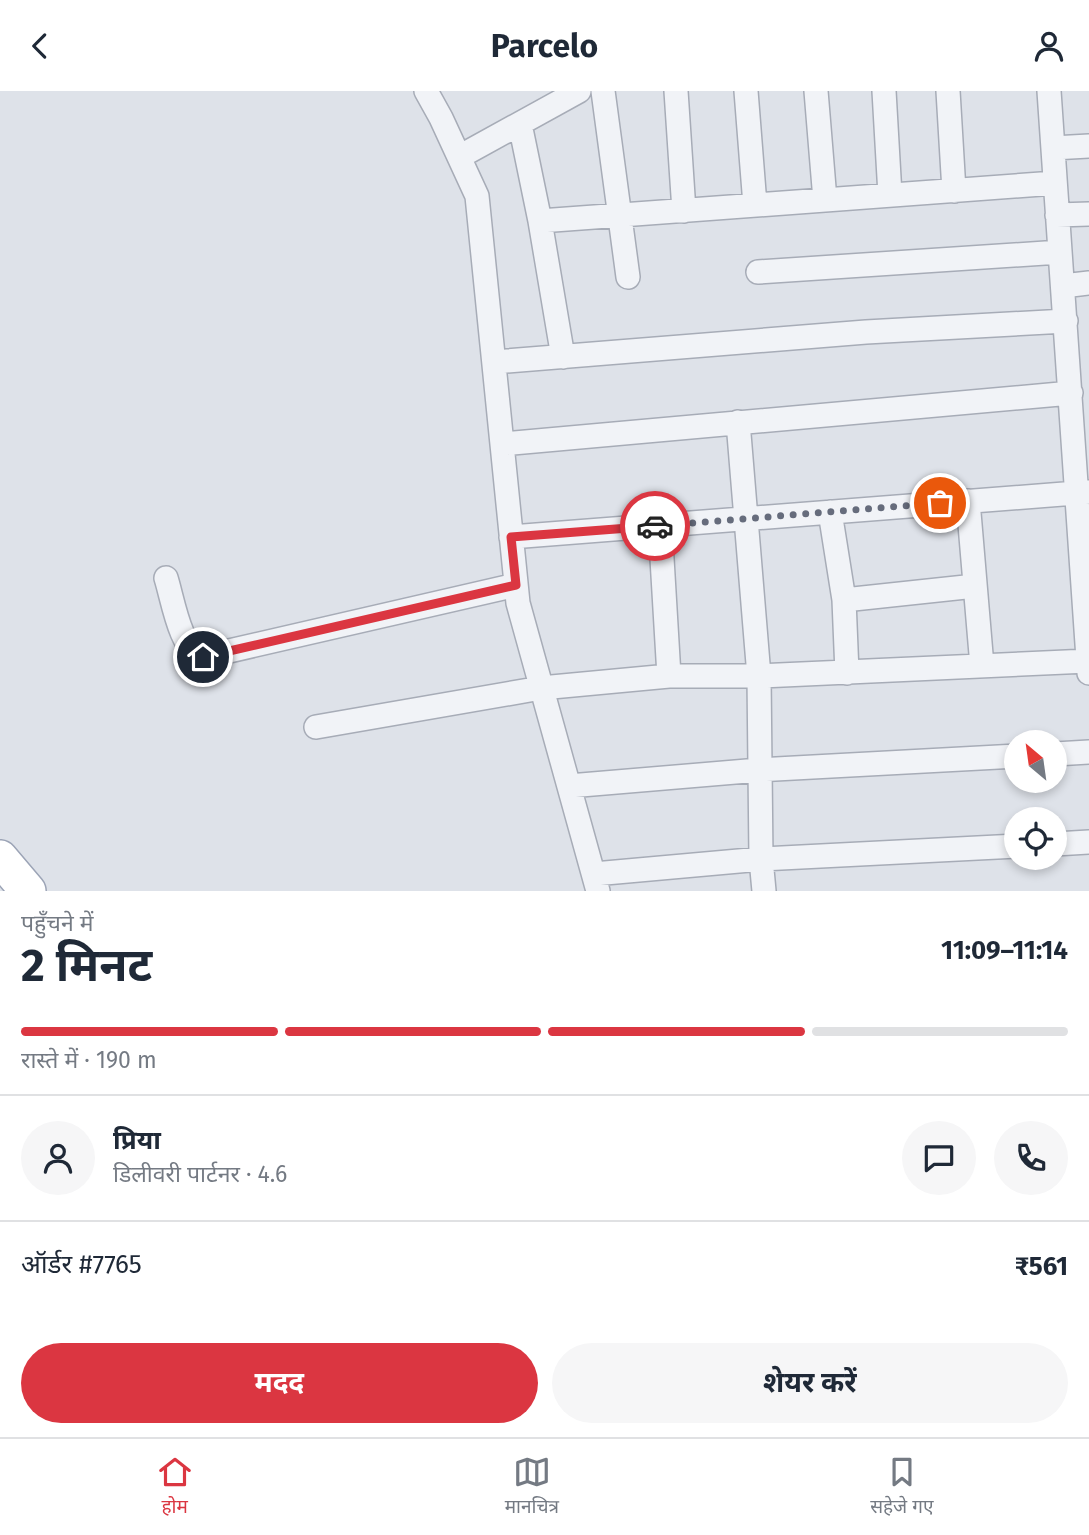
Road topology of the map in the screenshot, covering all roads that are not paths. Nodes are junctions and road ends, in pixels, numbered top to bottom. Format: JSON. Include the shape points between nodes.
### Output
{"nodes":[{"id":1,"x":426,"y":91,"type":"edge"},
{"id":2,"x":579,"y":91,"type":"edge"},
{"id":3,"x":603,"y":91,"type":"edge"},
{"id":4,"x":676,"y":91,"type":"edge"},
{"id":5,"x":746,"y":91,"type":"edge"},
{"id":6,"x":816,"y":91,"type":"edge"},
{"id":7,"x":884,"y":91,"type":"edge"},
{"id":8,"x":948,"y":91,"type":"edge"},
{"id":9,"x":1049,"y":91,"type":"edge"},
{"id":10,"x":520,"y":124,"type":"junction"},
{"id":11,"x":1089,"y":146,"type":"edge"},
{"id":12,"x":1052,"y":148,"type":"junction"},
{"id":13,"x":459,"y":157,"type":"junction"},
{"id":14,"x":1055,"y":183,"type":"junction"},
{"id":15,"x":954,"y":191,"type":"junction"},
{"id":16,"x":890,"y":195,"type":"junction"},
{"id":17,"x":825,"y":200,"type":"junction"},
{"id":18,"x":755,"y":205,"type":"junction"},
{"id":19,"x":684,"y":211,"type":"junction"},
{"id":20,"x":1089,"y":214,"type":"edge"},
{"id":21,"x":620,"y":215,"type":"junction"},
{"id":22,"x":1057,"y":215,"type":"junction"},
{"id":23,"x":540,"y":221,"type":"junction"},
{"id":24,"x":1060,"y":252,"type":"junction"},
{"id":25,"x":758,"y":272,"type":"dead end"},
{"id":26,"x":628,"y":277,"type":"dead end"},
{"id":27,"x":1089,"y":283,"type":"edge"},
{"id":28,"x":1063,"y":285,"type":"junction"},
{"id":29,"x":1066,"y":321,"type":"junction"},
{"id":30,"x":1078,"y":349,"type":"edge"},
{"id":31,"x":563,"y":357,"type":"junction"},
{"id":32,"x":494,"y":362,"type":"junction"},
{"id":33,"x":1071,"y":393,"type":"junction"},
{"id":34,"x":1081,"y":416,"type":"edge"},
{"id":35,"x":738,"y":422,"type":"junction"},
{"id":36,"x":502,"y":443,"type":"junction"},
{"id":37,"x":1082,"y":493,"type":"edge"},
{"id":38,"x":968,"y":501,"type":"junction"},
{"id":39,"x":830,"y":512,"type":"junction"},
{"id":40,"x":747,"y":519,"type":"junction"},
{"id":41,"x":660,"y":525,"type":"junction"},
{"id":42,"x":511,"y":537,"type":"junction"},
{"id":43,"x":166,"y":578,"type":"dead end"},
{"id":44,"x":516,"y":585,"type":"junction"},
{"id":45,"x":975,"y":586,"type":"junction"},
{"id":46,"x":844,"y":600,"type":"junction"},
{"id":47,"x":1088,"y":661,"type":"edge"},
{"id":48,"x":982,"y":666,"type":"junction"},
{"id":49,"x":847,"y":673,"type":"junction"},
{"id":50,"x":1089,"y":673,"type":"edge"},
{"id":51,"x":669,"y":676,"type":"junction"},
{"id":52,"x":759,"y":676,"type":"junction"},
{"id":53,"x":541,"y":688,"type":"junction"},
{"id":54,"x":316,"y":727,"type":"dead end"},
{"id":55,"x":1089,"y":752,"type":"edge"},
{"id":56,"x":1068,"y":753,"type":"edge"},
{"id":57,"x":1004,"y":757,"type":"edge"},
{"id":58,"x":759,"y":770,"type":"junction"},
{"id":59,"x":569,"y":786,"type":"junction"},
{"id":60,"x":1089,"y":842,"type":"edge"},
{"id":61,"x":1067,"y":843,"type":"edge"},
{"id":62,"x":1004,"y":847,"type":"edge"},
{"id":63,"x":0,"y":858,"type":"edge"},
{"id":64,"x":761,"y":859,"type":"junction"},
{"id":65,"x":596,"y":882,"type":"edge"},
{"id":66,"x":28,"y":891,"type":"edge"},
{"id":67,"x":764,"y":891,"type":"edge"}],
"edges":[{"from":1,"to":13,"type":"street"},
{"from":2,"to":10,"type":"street"},
{"from":3,"to":21,"type":"street"},
{"from":4,"to":19,"type":"street"},
{"from":5,"to":18,"type":"street"},
{"from":6,"to":17,"type":"street"},
{"from":7,"to":16,"type":"street"},
{"from":8,"to":15,"type":"street"},
{"from":9,"to":12,"type":"street"},
{"from":10,"to":13,"type":"street"},
{"from":10,"to":23,"type":"street"},
{"from":11,"to":12,"type":"street"},
{"from":12,"to":14,"type":"street"},
{"from":13,"to":32,"type":"street","via":[[477,196]]},
{"from":14,"to":15,"type":"street"},
{"from":14,"to":22,"type":"street"},
{"from":15,"to":16,"type":"street"},
{"from":16,"to":17,"type":"street"},
{"from":17,"to":18,"type":"street"},
{"from":18,"to":19,"type":"street"},
{"from":19,"to":21,"type":"street"},
{"from":20,"to":22,"type":"street"},
{"from":21,"to":23,"type":"street"},
{"from":21,"to":26,"type":"street"},
{"from":22,"to":24,"type":"street"},
{"from":23,"to":31,"type":"street"},
{"from":24,"to":25,"type":"street"},
{"from":24,"to":28,"type":"street"},
{"from":27,"to":28,"type":"street"},
{"from":28,"to":29,"type":"street"},
{"from":29,"to":30,"type":"street"},
{"from":29,"to":31,"type":"street"},
{"from":30,"to":33,"type":"street"},
{"from":31,"to":32,"type":"street"},
{"from":32,"to":36,"type":"street"},
{"from":33,"to":34,"type":"street"},
{"from":33,"to":35,"type":"street"},
{"from":34,"to":37,"type":"street"},
{"from":35,"to":36,"type":"street"},
{"from":35,"to":40,"type":"street"},
{"from":36,"to":42,"type":"street"},
{"from":37,"to":38,"type":"street"},
{"from":37,"to":47,"type":"street"},
{"from":38,"to":39,"type":"street"},
{"from":38,"to":45,"type":"street"},
{"from":39,"to":40,"type":"street"},
{"from":39,"to":46,"type":"street"},
{"from":40,"to":41,"type":"street"},
{"from":40,"to":52,"type":"street"},
{"from":41,"to":42,"type":"street"},
{"from":41,"to":51,"type":"street"},
{"from":42,"to":44,"type":"street"},
{"from":43,"to":44,"type":"street","via":[[185,641],[203,657]]},
{"from":44,"to":53,"type":"street"},
{"from":45,"to":46,"type":"street"},
{"from":45,"to":48,"type":"street"},
{"from":46,"to":49,"type":"street"},
{"from":47,"to":48,"type":"street"},
{"from":47,"to":50,"type":"street"},
{"from":48,"to":49,"type":"street"},
{"from":49,"to":52,"type":"street"},
{"from":51,"to":52,"type":"street"},
{"from":51,"to":53,"type":"street"},
{"from":52,"to":58,"type":"street"},
{"from":53,"to":54,"type":"street"},
{"from":53,"to":59,"type":"street"},
{"from":55,"to":56,"type":"street"},
{"from":57,"to":58,"type":"street"},
{"from":58,"to":59,"type":"street"},
{"from":58,"to":64,"type":"street"},
{"from":59,"to":65,"type":"street"},
{"from":60,"to":61,"type":"street"},
{"from":62,"to":64,"type":"street"},
{"from":63,"to":66,"type":"main road"},
{"from":64,"to":65,"type":"street"},
{"from":64,"to":67,"type":"street"}]}
